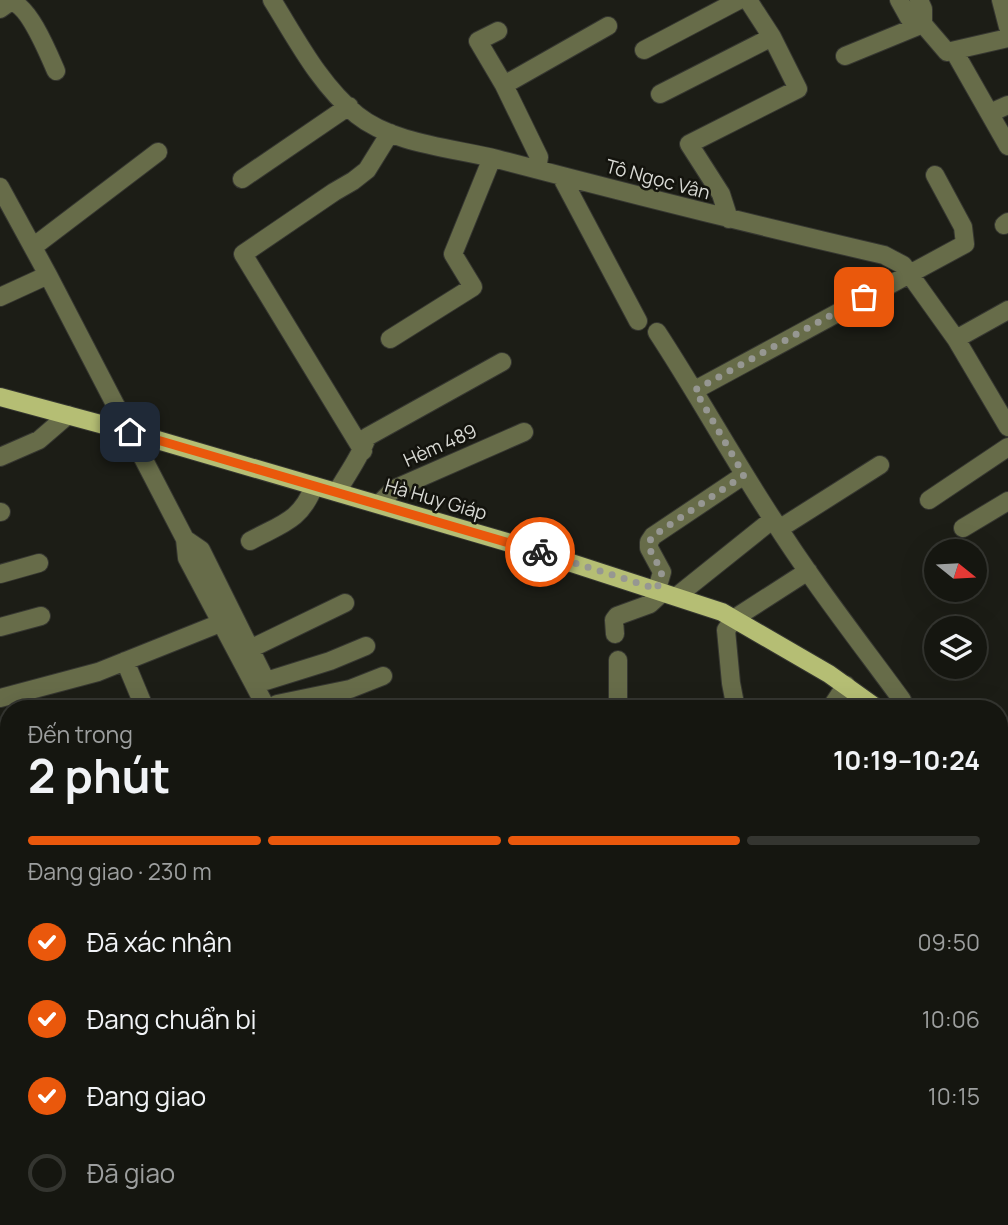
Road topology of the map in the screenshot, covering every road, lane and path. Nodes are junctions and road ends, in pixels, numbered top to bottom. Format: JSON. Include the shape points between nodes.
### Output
{"nodes":[{"id":1,"x":272,"y":0,"type":"edge"},
{"id":2,"x":739,"y":0,"type":"edge"},
{"id":3,"x":748,"y":0,"type":"edge"},
{"id":4,"x":899,"y":0,"type":"edge"},
{"id":5,"x":919,"y":0,"type":"edge"},
{"id":6,"x":1001,"y":0,"type":"edge"},
{"id":7,"x":0,"y":9,"type":"edge"},
{"id":8,"x":923,"y":24,"type":"junction"},
{"id":9,"x":608,"y":26,"type":"dead end"},
{"id":10,"x":1008,"y":27,"type":"edge"},
{"id":11,"x":498,"y":31,"type":"dead end"},
{"id":12,"x":772,"y":37,"type":"junction"},
{"id":13,"x":1008,"y":38,"type":"edge"},
{"id":14,"x":644,"y":50,"type":"dead end"},
{"id":15,"x":954,"y":51,"type":"junction"},
{"id":16,"x":845,"y":56,"type":"dead end"},
{"id":17,"x":56,"y":71,"type":"dead end"},
{"id":18,"x":503,"y":85,"type":"junction"},
{"id":19,"x":660,"y":94,"type":"dead end"},
{"id":20,"x":1008,"y":105,"type":"edge"},
{"id":21,"x":349,"y":106,"type":"junction"},
{"id":22,"x":990,"y":113,"type":"junction"},
{"id":23,"x":390,"y":133,"type":"junction"},
{"id":24,"x":1008,"y":146,"type":"edge"},
{"id":25,"x":158,"y":152,"type":"dead end"},
{"id":26,"x":492,"y":158,"type":"junction"},
{"id":27,"x":537,"y":169,"type":"junction"},
{"id":28,"x":935,"y":175,"type":"dead end"},
{"id":29,"x":561,"y":176,"type":"junction"},
{"id":30,"x":242,"y":179,"type":"dead end"},
{"id":31,"x":0,"y":187,"type":"edge"},
{"id":32,"x":729,"y":219,"type":"junction"},
{"id":33,"x":33,"y":247,"type":"junction"},
{"id":34,"x":909,"y":273,"type":"junction"},
{"id":35,"x":48,"y":275,"type":"junction"},
{"id":36,"x":0,"y":297,"type":"edge"},
{"id":37,"x":1008,"y":310,"type":"edge"},
{"id":38,"x":638,"y":321,"type":"dead end"},
{"id":39,"x":657,"y":332,"type":"dead end"},
{"id":40,"x":390,"y":339,"type":"dead end"},
{"id":41,"x":956,"y":339,"type":"junction"},
{"id":42,"x":502,"y":362,"type":"dead end"},
{"id":43,"x":695,"y":390,"type":"junction"},
{"id":44,"x":0,"y":397,"type":"edge"},
{"id":45,"x":68,"y":415,"type":"junction"},
{"id":46,"x":1008,"y":426,"type":"edge"},
{"id":47,"x":130,"y":432,"type":"junction"},
{"id":48,"x":524,"y":432,"type":"dead end"},
{"id":49,"x":1008,"y":447,"type":"edge"},
{"id":50,"x":363,"y":451,"type":"junction"},
{"id":51,"x":0,"y":457,"type":"edge"},
{"id":52,"x":880,"y":465,"type":"dead end"},
{"id":53,"x":744,"y":475,"type":"junction"},
{"id":54,"x":314,"y":486,"type":"junction"},
{"id":55,"x":337,"y":492,"type":"junction"},
{"id":56,"x":929,"y":500,"type":"dead end"},
{"id":57,"x":1008,"y":500,"type":"edge"},
{"id":58,"x":379,"y":504,"type":"junction"},
{"id":59,"x":776,"y":525,"type":"junction"},
{"id":60,"x":963,"y":528,"type":"dead end"},
{"id":61,"x":185,"y":539,"type":"junction"},
{"id":62,"x":250,"y":541,"type":"dead end"},
{"id":63,"x":39,"y":563,"type":"dead end"},
{"id":64,"x":808,"y":571,"type":"junction"},
{"id":65,"x":0,"y":574,"type":"edge"},
{"id":66,"x":666,"y":592,"type":"junction"},
{"id":67,"x":345,"y":603,"type":"dead end"},
{"id":68,"x":41,"y":615,"type":"dead end"},
{"id":69,"x":735,"y":618,"type":"junction"},
{"id":70,"x":223,"y":622,"type":"junction"},
{"id":71,"x":0,"y":627,"type":"edge"},
{"id":72,"x":615,"y":634,"type":"dead end"},
{"id":73,"x":366,"y":646,"type":"dead end"},
{"id":74,"x":250,"y":649,"type":"junction"},
{"id":75,"x":618,"y":660,"type":"dead end"},
{"id":76,"x":125,"y":661,"type":"junction"},
{"id":77,"x":383,"y":676,"type":"dead end"},
{"id":78,"x":266,"y":681,"type":"junction"},
{"id":79,"x":846,"y":685,"type":"junction"},
{"id":80,"x":0,"y":698,"type":"edge"},
{"id":81,"x":141,"y":700,"type":"edge"},
{"id":82,"x":270,"y":700,"type":"edge"},
{"id":83,"x":272,"y":700,"type":"edge"},
{"id":84,"x":304,"y":700,"type":"edge"},
{"id":85,"x":618,"y":700,"type":"edge"},
{"id":86,"x":734,"y":700,"type":"edge"},
{"id":87,"x":836,"y":700,"type":"edge"},
{"id":88,"x":866,"y":700,"type":"edge"},
{"id":89,"x":902,"y":700,"type":"edge"}],
"edges":[{"from":1,"to":21,"type":"street","name":"Tô Ngọc Vân","via":[[318,74]]},
{"from":2,"to":14,"type":"street"},
{"from":3,"to":12,"type":"street"},
{"from":4,"to":8,"type":"street","via":[[909,18]]},
{"from":5,"to":8,"type":"street"},
{"from":6,"to":10,"type":"street"},
{"from":7,"to":17,"type":"street","via":[[10,2],[21,6]]},
{"from":8,"to":15,"type":"street","via":[[947,51]]},
{"from":8,"to":16,"type":"street"},
{"from":9,"to":18,"type":"street"},
{"from":11,"to":18,"type":"street","via":[[478,41]]},
{"from":12,"to":19,"type":"street"},
{"from":12,"to":32,"type":"street","via":[[797,89],[689,144],[722,194]]},
{"from":13,"to":15,"type":"street"},
{"from":15,"to":22,"type":"street"},
{"from":18,"to":27,"type":"street","via":[[539,157]]},
{"from":20,"to":22,"type":"street"},
{"from":21,"to":23,"type":"street","name":"Tô Ngọc Vân"},
{"from":21,"to":30,"type":"street"},
{"from":22,"to":24,"type":"street"},
{"from":23,"to":26,"type":"street","name":"Tô Ngọc Vân"},
{"from":23,"to":50,"type":"street","via":[[367,170],[243,254]]},
{"from":25,"to":33,"type":"street"},
{"from":26,"to":27,"type":"street","name":"Tô Ngọc Vân"},
{"from":26,"to":40,"type":"street","via":[[453,254],[473,287]]},
{"from":27,"to":29,"type":"street","name":"Tô Ngọc Vân"},
{"from":28,"to":34,"type":"street","via":[[963,227],[965,244]]},
{"from":29,"to":32,"type":"street","name":"Tô Ngọc Vân"},
{"from":29,"to":38,"type":"street"},
{"from":31,"to":33,"type":"street"},
{"from":32,"to":34,"type":"street","name":"Tô Ngọc Vân","via":[[884,255]]},
{"from":33,"to":35,"type":"street"},
{"from":34,"to":41,"type":"street","name":"Tô Ngọc Vân"},
{"from":34,"to":43,"type":"street"},
{"from":35,"to":36,"type":"street"},
{"from":35,"to":47,"type":"street"},
{"from":37,"to":41,"type":"street"},
{"from":39,"to":43,"type":"street"},
{"from":41,"to":46,"type":"street","name":"Tô Ngọc Vân"},
{"from":42,"to":50,"type":"street","via":[[368,437]]},
{"from":43,"to":53,"type":"street"},
{"from":44,"to":45,"type":"main road","name":"Hà Huy Giáp"},
{"from":45,"to":47,"type":"main road","name":"Hà Huy Giáp"},
{"from":45,"to":51,"type":"street","via":[[39,440]]},
{"from":47,"to":54,"type":"main road","name":"Hà Huy Giáp"},
{"from":47,"to":61,"type":"street"},
{"from":48,"to":58,"type":"street","name":"Hèm 489","via":[[394,489]]},
{"from":49,"to":56,"type":"street"},
{"from":50,"to":55,"type":"street"},
{"from":52,"to":59,"type":"street"},
{"from":53,"to":59,"type":"street"},
{"from":53,"to":66,"type":"street","via":[[653,536],[649,548]]},
{"from":54,"to":55,"type":"main road","name":"Hà Huy Giáp"},
{"from":54,"to":62,"type":"street","via":[[298,515]]},
{"from":55,"to":58,"type":"main road","name":"Hà Huy Giáp"},
{"from":57,"to":60,"type":"street"},
{"from":58,"to":66,"type":"main road","name":"Hà Huy Giáp"},
{"from":59,"to":64,"type":"street"},
{"from":59,"to":66,"type":"street"},
{"from":61,"to":70,"type":"street","via":[[187,558]]},
{"from":61,"to":74,"type":"street","via":[[201,550]]},
{"from":63,"to":65,"type":"street"},
{"from":64,"to":69,"type":"street"},
{"from":64,"to":89,"type":"street"},
{"from":66,"to":69,"type":"main road","name":"Hà Huy Giáp"},
{"from":66,"to":72,"type":"street","via":[[617,617]]},
{"from":67,"to":74,"type":"street"},
{"from":68,"to":71,"type":"street"},
{"from":69,"to":79,"type":"main road","name":"Hà Huy Giáp"},
{"from":69,"to":86,"type":"street","via":[[726,630]]},
{"from":70,"to":76,"type":"street"},
{"from":70,"to":82,"type":"street"},
{"from":73,"to":78,"type":"street"},
{"from":74,"to":78,"type":"street"},
{"from":75,"to":85,"type":"street"},
{"from":76,"to":80,"type":"street"},
{"from":76,"to":81,"type":"street"},
{"from":77,"to":84,"type":"street"},
{"from":78,"to":83,"type":"street"},
{"from":79,"to":87,"type":"street"},
{"from":79,"to":88,"type":"main road","name":"Hà Huy Giáp"}]}
